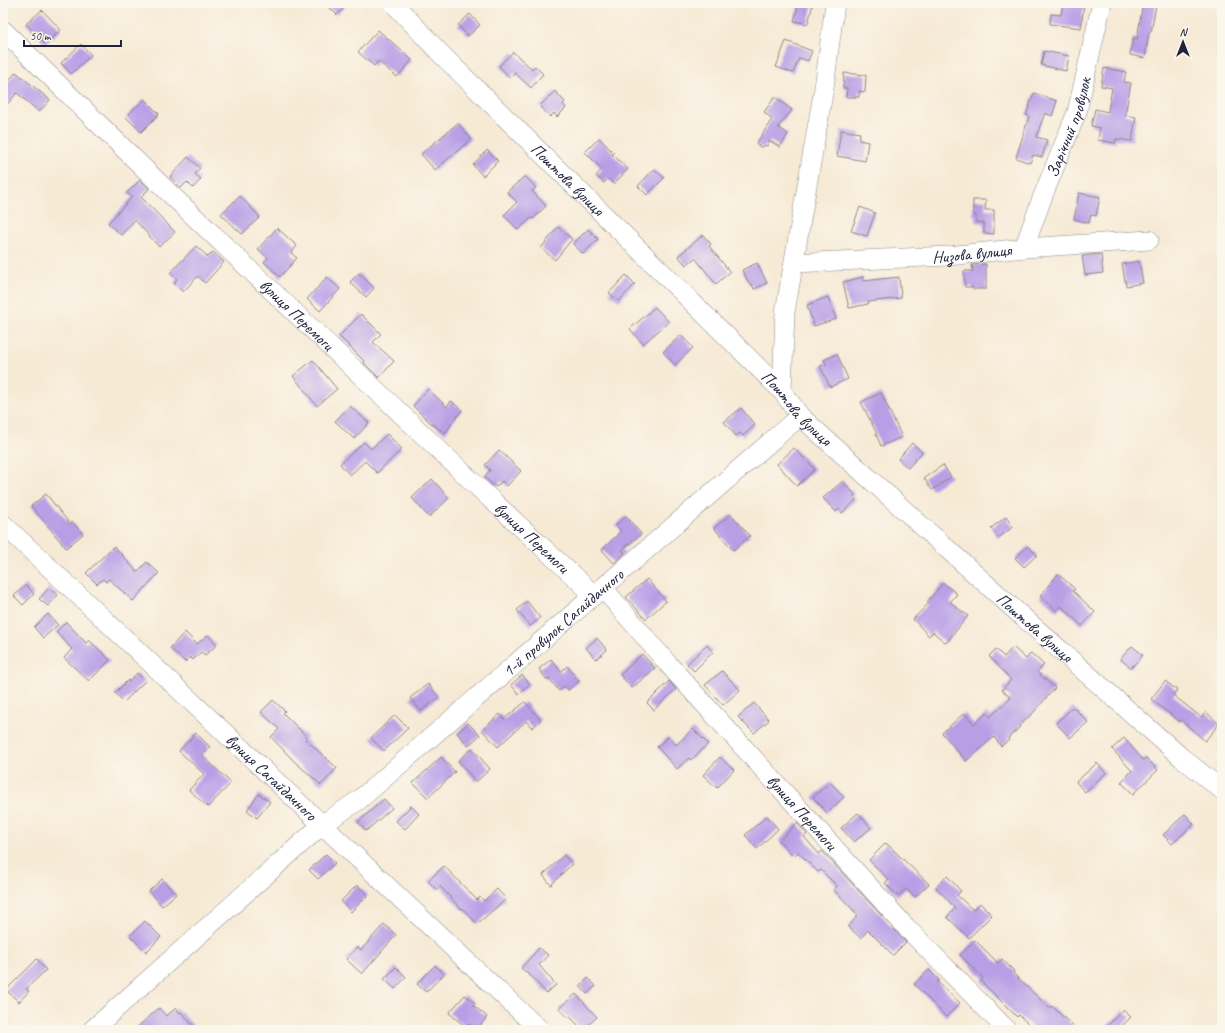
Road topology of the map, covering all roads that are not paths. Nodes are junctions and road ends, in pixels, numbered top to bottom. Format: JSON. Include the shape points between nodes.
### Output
{"nodes":[{"id":1,"x":393,"y":3,"type":"edge"},
{"id":2,"x":835,"y":3,"type":"edge"},
{"id":3,"x":1102,"y":3,"type":"edge"},
{"id":4,"x":3,"y":30,"type":"edge"},
{"id":5,"x":1149,"y":240,"type":"dead end"},
{"id":6,"x":1024,"y":248,"type":"junction"},
{"id":7,"x":794,"y":263,"type":"junction"},
{"id":8,"x":782,"y":391,"type":"junction"},
{"id":9,"x":800,"y":416,"type":"junction"},
{"id":10,"x":3,"y":524,"type":"edge"},
{"id":11,"x":599,"y":592,"type":"junction"},
{"id":12,"x":1222,"y":790,"type":"edge"},
{"id":13,"x":323,"y":824,"type":"junction"},
{"id":14,"x":92,"y":1030,"type":"edge"},
{"id":15,"x":540,"y":1030,"type":"edge"},
{"id":16,"x":1007,"y":1030,"type":"edge"}],
"edges":[{"from":1,"to":8,"type":"street","name":"Поштова вулиця","via":[[440,53]]},
{"from":2,"to":7,"type":"street","via":[[824,88]]},
{"from":3,"to":6,"type":"street","name":"Зарічний провулок","via":[[1077,112]]},
{"from":4,"to":11,"type":"street","name":"вулиця Перемоги","via":[[163,187],[481,490]]},
{"from":5,"to":6,"type":"street","name":"Низова вулиця"},
{"from":6,"to":7,"type":"street","name":"Низова вулиця","via":[[948,256]]},
{"from":7,"to":8,"type":"street","via":[[785,312]]},
{"from":8,"to":9,"type":"street","name":"Поштова вулиця"},
{"from":9,"to":11,"type":"street","name":"1-й провулок Сагайдачного"},
{"from":9,"to":12,"type":"street","name":"Поштова вулиця","via":[[1015,610],[1181,757]]},
{"from":10,"to":13,"type":"street","name":"вулиця Сагайдачного"},
{"from":11,"to":13,"type":"street","name":"1-й провулок Сагайдачного","via":[[359,800]]},
{"from":11,"to":16,"type":"street","name":"вулиця Перемоги","via":[[668,664],[906,927]]},
{"from":13,"to":14,"type":"street","name":"1-й провулок Сагайдачного"},
{"from":13,"to":15,"type":"street","name":"вулиця Сагайдачного"}]}
